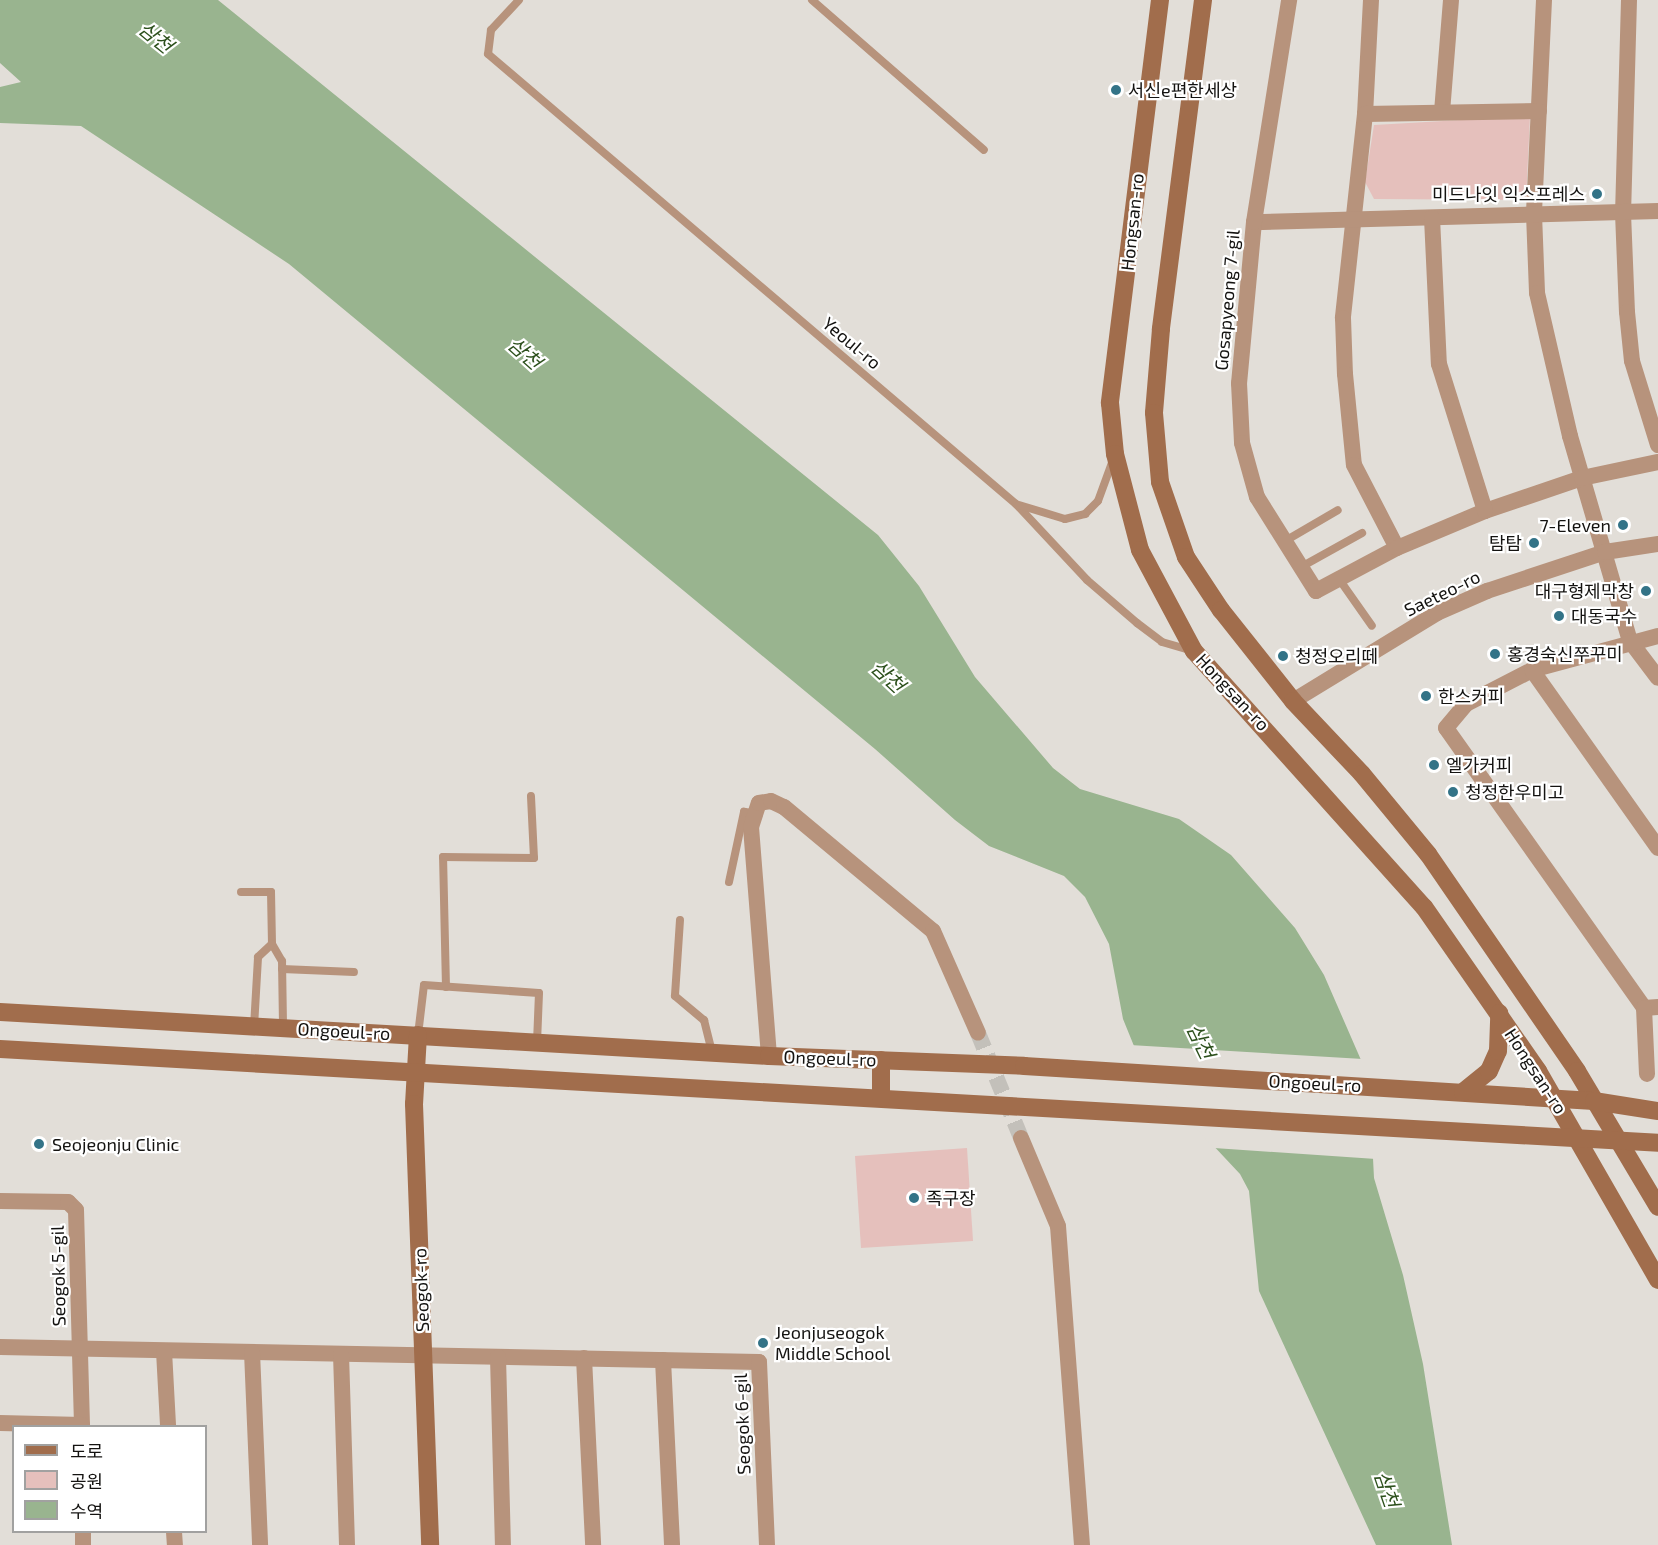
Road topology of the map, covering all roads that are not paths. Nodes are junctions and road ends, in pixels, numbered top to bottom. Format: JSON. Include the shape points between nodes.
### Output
{"nodes":[{"id":1,"x":519,"y":0,"type":"edge"},
{"id":2,"x":812,"y":0,"type":"edge"},
{"id":3,"x":1160,"y":0,"type":"edge"},
{"id":4,"x":1203,"y":0,"type":"edge"},
{"id":5,"x":1289,"y":0,"type":"edge"},
{"id":6,"x":1371,"y":0,"type":"edge"},
{"id":7,"x":1451,"y":0,"type":"edge"},
{"id":8,"x":1544,"y":0,"type":"edge"},
{"id":9,"x":1629,"y":0,"type":"edge"},
{"id":10,"x":1539,"y":111,"type":"junction"},
{"id":11,"x":1442,"y":112,"type":"junction"},
{"id":12,"x":1365,"y":114,"type":"junction"},
{"id":13,"x":984,"y":150,"type":"dead end"},
{"id":14,"x":1658,"y":211,"type":"edge"},
{"id":15,"x":1623,"y":213,"type":"junction"},
{"id":16,"x":1534,"y":214,"type":"junction"},
{"id":17,"x":1432,"y":218,"type":"junction"},
{"id":18,"x":1353,"y":220,"type":"junction"},
{"id":19,"x":1254,"y":222,"type":"junction"},
{"id":20,"x":1658,"y":445,"type":"edge"},
{"id":21,"x":1115,"y":454,"type":"junction"},
{"id":22,"x":1658,"y":462,"type":"edge"},
{"id":23,"x":1582,"y":478,"type":"junction"},
{"id":24,"x":1016,"y":504,"type":"junction"},
{"id":25,"x":1338,"y":510,"type":"dead end"},
{"id":26,"x":1485,"y":511,"type":"junction"},
{"id":27,"x":1362,"y":533,"type":"dead end"},
{"id":28,"x":1285,"y":541,"type":"junction"},
{"id":29,"x":1658,"y":544,"type":"edge"},
{"id":30,"x":1397,"y":548,"type":"junction"},
{"id":31,"x":1605,"y":552,"type":"junction"},
{"id":32,"x":1301,"y":567,"type":"junction"},
{"id":33,"x":1340,"y":579,"type":"junction"},
{"id":34,"x":1372,"y":626,"type":"dead end"},
{"id":35,"x":1658,"y":636,"type":"edge"},
{"id":36,"x":1630,"y":641,"type":"junction"},
{"id":37,"x":1194,"y":651,"type":"junction"},
{"id":38,"x":1532,"y":670,"type":"junction"},
{"id":39,"x":1658,"y":678,"type":"edge"},
{"id":40,"x":1293,"y":701,"type":"junction"},
{"id":41,"x":531,"y":796,"type":"dead end"},
{"id":42,"x":755,"y":813,"type":"junction"},
{"id":43,"x":1658,"y":848,"type":"edge"},
{"id":44,"x":729,"y":882,"type":"dead end"},
{"id":45,"x":241,"y":892,"type":"dead end"},
{"id":46,"x":680,"y":920,"type":"dead end"},
{"id":47,"x":272,"y":944,"type":"junction"},
{"id":48,"x":282,"y":969,"type":"junction"},
{"id":49,"x":354,"y":972,"type":"dead end"},
{"id":50,"x":446,"y":987,"type":"junction"},
{"id":51,"x":1651,"y":1007,"type":"edge"},
{"id":52,"x":0,"y":1012,"type":"edge"},
{"id":53,"x":1499,"y":1013,"type":"junction"},
{"id":54,"x":254,"y":1027,"type":"junction"},
{"id":55,"x":283,"y":1028,"type":"junction"},
{"id":56,"x":978,"y":1034,"type":"tunnel mouth"},
{"id":57,"x":418,"y":1035,"type":"junction"},
{"id":58,"x":537,"y":1042,"type":"junction"},
{"id":59,"x":0,"y":1049,"type":"edge"},
{"id":60,"x":712,"y":1053,"type":"junction"},
{"id":61,"x":769,"y":1056,"type":"junction"},
{"id":62,"x":880,"y":1060,"type":"junction"},
{"id":63,"x":416,"y":1072,"type":"junction"},
{"id":64,"x":1647,"y":1074,"type":"dead end"},
{"id":65,"x":1462,"y":1092,"type":"junction"},
{"id":66,"x":881,"y":1098,"type":"junction"},
{"id":67,"x":1556,"y":1100,"type":"junction"},
{"id":68,"x":1593,"y":1101,"type":"junction"},
{"id":69,"x":1658,"y":1111,"type":"edge"},
{"id":70,"x":1021,"y":1138,"type":"tunnel mouth"},
{"id":71,"x":1579,"y":1139,"type":"junction"},
{"id":72,"x":1617,"y":1140,"type":"junction"},
{"id":73,"x":1658,"y":1143,"type":"edge"},
{"id":74,"x":0,"y":1201,"type":"edge"},
{"id":75,"x":1658,"y":1207,"type":"edge"},
{"id":76,"x":1658,"y":1280,"type":"edge"},
{"id":77,"x":0,"y":1347,"type":"edge"},
{"id":78,"x":80,"y":1349,"type":"junction"},
{"id":79,"x":164,"y":1351,"type":"junction"},
{"id":80,"x":252,"y":1352,"type":"junction"},
{"id":81,"x":341,"y":1354,"type":"junction"},
{"id":82,"x":424,"y":1355,"type":"junction"},
{"id":83,"x":498,"y":1357,"type":"junction"},
{"id":84,"x":585,"y":1358,"type":"junction"},
{"id":85,"x":663,"y":1360,"type":"junction"},
{"id":86,"x":0,"y":1423,"type":"edge"},
{"id":87,"x":55,"y":1425,"type":"edge"},
{"id":88,"x":82,"y":1425,"type":"edge"},
{"id":89,"x":168,"y":1425,"type":"edge"},
{"id":90,"x":260,"y":1545,"type":"edge"},
{"id":91,"x":347,"y":1545,"type":"edge"},
{"id":92,"x":430,"y":1545,"type":"edge"},
{"id":93,"x":503,"y":1545,"type":"edge"},
{"id":94,"x":593,"y":1545,"type":"edge"},
{"id":95,"x":672,"y":1545,"type":"edge"},
{"id":96,"x":767,"y":1545,"type":"edge"},
{"id":97,"x":1082,"y":1545,"type":"edge"}],
"edges":[{"from":1,"to":24,"type":"lane","name":"Yeoul-ro","via":[[491,30],[488,54]]},
{"from":2,"to":13,"type":"lane"},
{"from":3,"to":21,"type":"street","name":"Hongsan-ro","via":[[1110,403]]},
{"from":4,"to":40,"type":"street","name":"Hongsan-ro","via":[[1160,339],[1154,413],[1160,482],[1186,557],[1221,610]]},
{"from":5,"to":19,"type":"street","name":"Gosapyeong 7-gil"},
{"from":6,"to":12,"type":"street"},
{"from":7,"to":11,"type":"street"},
{"from":8,"to":10,"type":"street"},
{"from":9,"to":15,"type":"street"},
{"from":10,"to":11,"type":"street"},
{"from":10,"to":16,"type":"street"},
{"from":11,"to":12,"type":"street"},
{"from":12,"to":18,"type":"street"},
{"from":14,"to":15,"type":"street","name":"Gosapyeong 7-gil"},
{"from":15,"to":16,"type":"street","name":"Gosapyeong 7-gil"},
{"from":15,"to":20,"type":"street","via":[[1632,361]]},
{"from":16,"to":17,"type":"street","name":"Gosapyeong 7-gil"},
{"from":16,"to":23,"type":"street","via":[[1537,293],[1548,352]]},
{"from":17,"to":18,"type":"street","name":"Gosapyeong 7-gil"},
{"from":17,"to":26,"type":"street","via":[[1439,364]]},
{"from":18,"to":19,"type":"street","name":"Gosapyeong 7-gil"},
{"from":18,"to":30,"type":"street","via":[[1343,318],[1354,465]]},
{"from":19,"to":28,"type":"street","name":"Gosapyeong 7-gil","via":[[1239,383],[1242,443],[1257,497]]},
{"from":21,"to":24,"type":"lane","via":[[1098,501],[1085,514],[1065,519],[1044,516]]},
{"from":21,"to":37,"type":"street","name":"Hongsan-ro","via":[[1140,550]]},
{"from":22,"to":23,"type":"street"},
{"from":23,"to":26,"type":"street"},
{"from":23,"to":31,"type":"street"},
{"from":24,"to":37,"type":"lane","name":"Yeoul-ro","via":[[1087,580],[1137,623],[1162,642]]},
{"from":25,"to":28,"type":"lane"},
{"from":26,"to":30,"type":"street"},
{"from":27,"to":32,"type":"lane"},
{"from":28,"to":32,"type":"street","name":"Gosapyeong 7-gil"},
{"from":29,"to":31,"type":"street","name":"Saeteo-ro"},
{"from":30,"to":33,"type":"street"},
{"from":31,"to":36,"type":"street"},
{"from":31,"to":40,"type":"street","name":"Saeteo-ro","via":[[1487,591],[1437,613]]},
{"from":32,"to":33,"type":"street","name":"Gosapyeong 7-gil","via":[[1316,591]]},
{"from":33,"to":34,"type":"lane"},
{"from":35,"to":36,"type":"street"},
{"from":36,"to":38,"type":"street"},
{"from":36,"to":39,"type":"street"},
{"from":37,"to":53,"type":"street","name":"Hongsan-ro","via":[[1424,907]]},
{"from":38,"to":43,"type":"street"},
{"from":38,"to":51,"type":"street","via":[[1466,704],[1446,728]]},
{"from":40,"to":68,"type":"street","name":"Hongsan-ro","via":[[1362,774],[1428,854]]},
{"from":41,"to":50,"type":"lane","via":[[534,858],[443,857]]},
{"from":42,"to":44,"type":"lane","via":[[744,812]]},
{"from":42,"to":56,"type":"street","via":[[759,803],[771,801],[784,807],[933,931]]},
{"from":42,"to":61,"type":"street","via":[[752,827]]},
{"from":45,"to":47,"type":"lane","via":[[271,892]]},
{"from":46,"to":60,"type":"lane","via":[[675,996],[704,1020]]},
{"from":47,"to":48,"type":"lane","via":[[282,960]]},
{"from":47,"to":54,"type":"lane","via":[[258,957]]},
{"from":48,"to":49,"type":"lane"},
{"from":48,"to":55,"type":"lane"},
{"from":50,"to":57,"type":"lane","via":[[424,985]]},
{"from":50,"to":58,"type":"lane","via":[[539,993]]},
{"from":51,"to":64,"type":"street"},
{"from":52,"to":54,"type":"street","name":"Ongoeul-ro"},
{"from":53,"to":65,"type":"street","via":[[1498,1051],[1489,1071]]},
{"from":53,"to":67,"type":"street","name":"Hongsan-ro"},
{"from":54,"to":55,"type":"street","name":"Ongoeul-ro"},
{"from":55,"to":57,"type":"street","name":"Ongoeul-ro"},
{"from":57,"to":58,"type":"street","name":"Ongoeul-ro"},
{"from":57,"to":63,"type":"street","name":"Seogok-ro"},
{"from":58,"to":60,"type":"street","name":"Ongoeul-ro"},
{"from":59,"to":63,"type":"street","name":"Ongoeul-ro"},
{"from":60,"to":61,"type":"street","name":"Ongoeul-ro"},
{"from":61,"to":62,"type":"street","name":"Ongoeul-ro"},
{"from":62,"to":65,"type":"street","name":"Ongoeul-ro"},
{"from":62,"to":66,"type":"street"},
{"from":63,"to":66,"type":"street","name":"Ongoeul-ro"},
{"from":63,"to":82,"type":"street","name":"Seogok-ro"},
{"from":65,"to":67,"type":"street","name":"Ongoeul-ro"},
{"from":66,"to":71,"type":"street","name":"Ongoeul-ro"},
{"from":67,"to":68,"type":"street","name":"Ongoeul-ro"},
{"from":67,"to":71,"type":"street","name":"Hongsan-ro"},
{"from":68,"to":69,"type":"street","name":"Ongoeul-ro"},
{"from":68,"to":72,"type":"street","name":"Hongsan-ro"},
{"from":70,"to":97,"type":"street","via":[[1058,1226]]},
{"from":71,"to":72,"type":"street","name":"Ongoeul-ro"},
{"from":71,"to":76,"type":"street","name":"Hongsan-ro"},
{"from":72,"to":73,"type":"street","name":"Ongoeul-ro"},
{"from":72,"to":75,"type":"street","name":"Hongsan-ro"},
{"from":74,"to":78,"type":"street","name":"Seogok 5-gil","via":[[68,1202],[76,1210]]},
{"from":77,"to":78,"type":"street","name":"Seogok 5-gil"},
{"from":78,"to":79,"type":"street","name":"Seogok 5-gil"},
{"from":78,"to":88,"type":"street","name":"Seogok 5-gil"},
{"from":79,"to":80,"type":"street","name":"Seogok 5-gil"},
{"from":79,"to":89,"type":"street"},
{"from":80,"to":81,"type":"street","name":"Seogok 5-gil"},
{"from":80,"to":90,"type":"street"},
{"from":81,"to":82,"type":"street","name":"Seogok 5-gil"},
{"from":81,"to":91,"type":"street"},
{"from":82,"to":83,"type":"street","name":"Seogok 6-gil"},
{"from":82,"to":92,"type":"street","name":"Seogok-ro"},
{"from":83,"to":84,"type":"street","name":"Seogok 6-gil"},
{"from":83,"to":93,"type":"street"},
{"from":84,"to":85,"type":"street","name":"Seogok 6-gil"},
{"from":84,"to":94,"type":"street"},
{"from":85,"to":95,"type":"street"},
{"from":85,"to":96,"type":"street","name":"Seogok 6-gil","via":[[759,1362]]},
{"from":86,"to":87,"type":"street","name":"Seogok 5-gil"}]}
